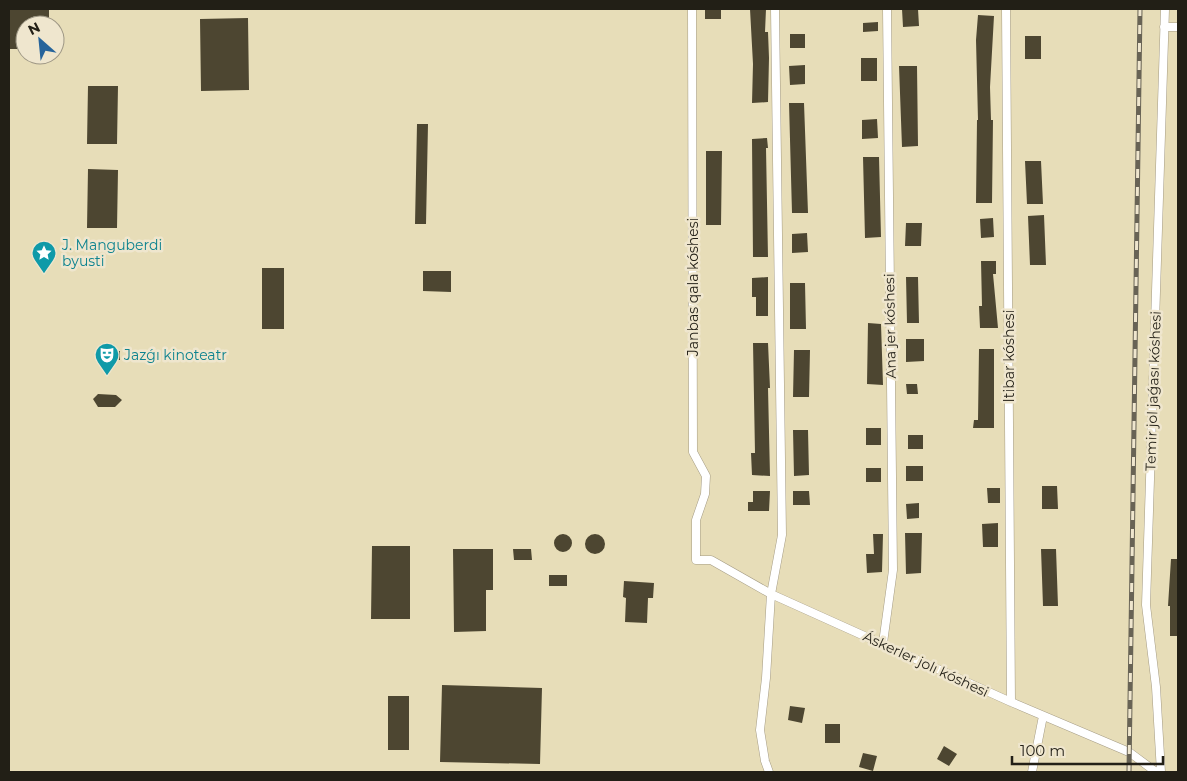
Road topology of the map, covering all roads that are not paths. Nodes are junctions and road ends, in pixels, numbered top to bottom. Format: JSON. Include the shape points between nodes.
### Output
{"nodes":[{"id":1,"x":692,"y":9,"type":"edge"},
{"id":2,"x":774,"y":9,"type":"edge"},
{"id":3,"x":887,"y":9,"type":"edge"},
{"id":4,"x":1006,"y":9,"type":"edge"},
{"id":5,"x":1165,"y":9,"type":"edge"},
{"id":6,"x":1164,"y":27,"type":"junction"},
{"id":7,"x":1178,"y":27,"type":"edge"},
{"id":8,"x":696,"y":560,"type":"joint"},
{"id":9,"x":771,"y":594,"type":"junction"},
{"id":10,"x":883,"y":643,"type":"junction"},
{"id":11,"x":1011,"y":702,"type":"junction"},
{"id":12,"x":1043,"y":716,"type":"junction"},
{"id":13,"x":770,"y":772,"type":"edge"},
{"id":14,"x":1032,"y":772,"type":"edge"},
{"id":15,"x":1156,"y":772,"type":"edge"},
{"id":16,"x":1161,"y":772,"type":"edge"}],
"edges":[{"from":1,"to":8,"type":"street","name":"Janbas qala kóshesi","via":[[693,452],[706,476],[705,494],[696,520]]},
{"from":2,"to":9,"type":"street","via":[[782,535]]},
{"from":3,"to":10,"type":"street","name":"Ana jer kóshesi","via":[[893,570]]},
{"from":4,"to":11,"type":"street","name":"Itibar kóshesi"},
{"from":5,"to":6,"type":"street","name":"Temir jol jaǵası kóshesi"},
{"from":6,"to":7,"type":"street"},
{"from":6,"to":16,"type":"street","name":"Temir jol jaǵası kóshesi","via":[[1146,605],[1156,687]]},
{"from":8,"to":9,"type":"street","name":"Áskerler jolı kóshesi","via":[[711,560]]},
{"from":9,"to":10,"type":"street","name":"Áskerler jolı kóshesi"},
{"from":9,"to":13,"type":"street","via":[[760,730]]},
{"from":10,"to":11,"type":"street","name":"Áskerler jolı kóshesi"},
{"from":11,"to":12,"type":"street","name":"Áskerler jolı kóshesi"},
{"from":12,"to":14,"type":"street"},
{"from":12,"to":15,"type":"street","name":"Áskerler jolı kóshesi","via":[[1130,752]]}]}
